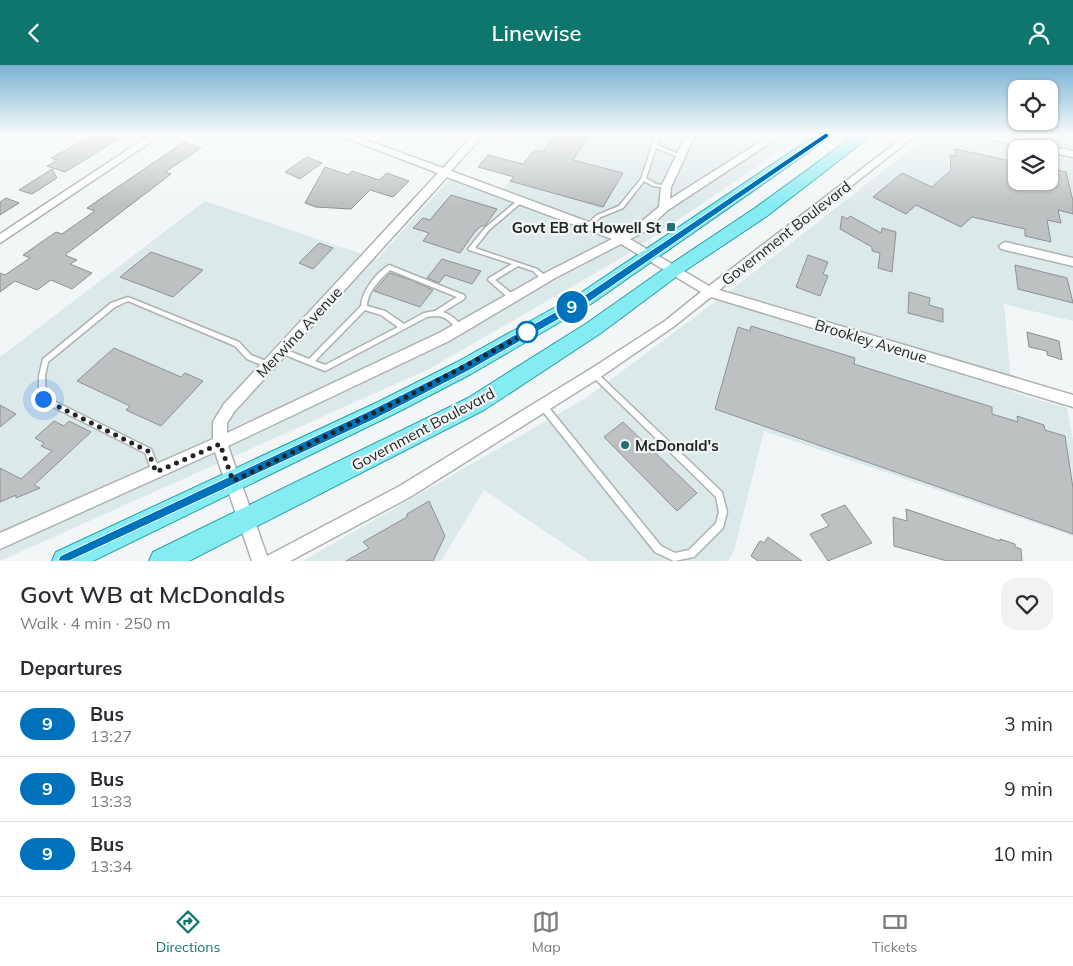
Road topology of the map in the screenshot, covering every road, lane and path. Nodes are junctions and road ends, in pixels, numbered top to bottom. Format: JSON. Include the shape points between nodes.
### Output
{"nodes":[{"id":1,"x":122,"y":158,"type":"edge"},
{"id":2,"x":405,"y":158,"type":"edge"},
{"id":3,"x":458,"y":158,"type":"edge"},
{"id":4,"x":650,"y":158,"type":"edge"},
{"id":5,"x":680,"y":158,"type":"edge"},
{"id":6,"x":742,"y":158,"type":"edge"},
{"id":7,"x":792,"y":158,"type":"edge"},
{"id":8,"x":834,"y":158,"type":"edge"},
{"id":9,"x":882,"y":158,"type":"edge"},
{"id":10,"x":445,"y":173,"type":"junction"},
{"id":11,"x":644,"y":179,"type":"junction"},
{"id":12,"x":666,"y":187,"type":"junction"},
{"id":13,"x":520,"y":201,"type":"junction"},
{"id":14,"x":664,"y":208,"type":"junction"},
{"id":15,"x":589,"y":225,"type":"junction"},
{"id":16,"x":0,"y":239,"type":"edge"},
{"id":17,"x":621,"y":239,"type":"junction"},
{"id":18,"x":1005,"y":245,"type":"dead end"},
{"id":19,"x":650,"y":256,"type":"junction"},
{"id":20,"x":1073,"y":262,"type":"edge"},
{"id":21,"x":517,"y":264,"type":"junction"},
{"id":22,"x":674,"y":271,"type":"junction"},
{"id":23,"x":545,"y":279,"type":"junction"},
{"id":24,"x":710,"y":292,"type":"junction"},
{"id":25,"x":513,"y":298,"type":"junction"},
{"id":26,"x":364,"y":307,"type":"junction"},
{"id":27,"x":438,"y":313,"type":"junction"},
{"id":28,"x":404,"y":327,"type":"junction"},
{"id":29,"x":460,"y":328,"type":"junction"},
{"id":30,"x":282,"y":351,"type":"junction"},
{"id":31,"x":310,"y":362,"type":"junction"},
{"id":32,"x":269,"y":365,"type":"junction"},
{"id":33,"x":594,"y":374,"type":"junction"},
{"id":34,"x":1073,"y":401,"type":"edge"},
{"id":35,"x":543,"y":407,"type":"junction"},
{"id":36,"x":220,"y":444,"type":"junction"},
{"id":37,"x":156,"y":472,"type":"junction"},
{"id":38,"x":233,"y":481,"type":"junction"},
{"id":39,"x":246,"y":520,"type":"junction"},
{"id":40,"x":0,"y":541,"type":"edge"},
{"id":41,"x":280,"y":559,"type":"edge"},
{"id":42,"x":64,"y":561,"type":"edge"},
{"id":43,"x":162,"y":561,"type":"edge"},
{"id":44,"x":260,"y":561,"type":"edge"}],
"edges":[{"from":1,"to":16,"type":"street"},
{"from":2,"to":10,"type":"street","name":"Brookley Avenue"},
{"from":3,"to":10,"type":"street","name":"Merwina Avenue"},
{"from":4,"to":11,"type":"lane"},
{"from":5,"to":12,"type":"street"},
{"from":6,"to":14,"type":"street"},
{"from":7,"to":19,"type":"main road"},
{"from":8,"to":22,"type":"main road","name":"Government Boulevard"},
{"from":9,"to":24,"type":"street","name":"Government Boulevard"},
{"from":10,"to":13,"type":"street","name":"Brookley Avenue"},
{"from":10,"to":30,"type":"street","name":"Merwina Avenue"},
{"from":11,"to":12,"type":"lane"},
{"from":11,"to":15,"type":"lane","via":[[621,207],[599,216]]},
{"from":12,"to":14,"type":"street"},
{"from":13,"to":15,"type":"street","name":"Brookley Avenue"},
{"from":13,"to":21,"type":"lane","via":[[487,229],[471,249]]},
{"from":14,"to":17,"type":"street","via":[[640,229]]},
{"from":15,"to":17,"type":"street","name":"Brookley Avenue"},
{"from":17,"to":19,"type":"street","name":"Brookley Avenue"},
{"from":17,"to":23,"type":"street"},
{"from":18,"to":20,"type":"street"},
{"from":19,"to":22,"type":"street","name":"Brookley Avenue"},
{"from":19,"to":38,"type":"main road","via":[[585,299],[464,368]]},
{"from":21,"to":23,"type":"lane","via":[[535,270]]},
{"from":21,"to":25,"type":"lane","via":[[491,280]]},
{"from":22,"to":24,"type":"street","name":"Brookley Avenue"},
{"from":22,"to":39,"type":"main road","name":"Government Boulevard","via":[[594,328],[476,404]]},
{"from":23,"to":25,"type":"street"},
{"from":24,"to":33,"type":"street","name":"Government Boulevard","via":[[669,325]]},
{"from":24,"to":34,"type":"street","name":"Brookley Avenue"},
{"from":25,"to":29,"type":"street"},
{"from":26,"to":27,"type":"lane","via":[[367,293],[389,267],[462,297]]},
{"from":26,"to":28,"type":"lane","via":[[382,313]]},
{"from":26,"to":31,"type":"lane"},
{"from":27,"to":28,"type":"lane","via":[[426,315]]},
{"from":27,"to":29,"type":"lane","via":[[448,315]]},
{"from":28,"to":31,"type":"lane","via":[[325,368]]},
{"from":29,"to":36,"type":"street"},
{"from":30,"to":31,"type":"lane"},
{"from":30,"to":32,"type":"street","name":"Merwina Avenue"},
{"from":32,"to":36,"type":"street","name":"Merwina Avenue","via":[[220,422]]},
{"from":32,"to":37,"type":"lane","via":[[249,357],[237,344],[128,299],[113,305],[45,361],[43,399],[148,451]]},
{"from":33,"to":35,"type":"street","name":"Government Boulevard"},
{"from":33,"to":35,"type":"lane","via":[[719,495],[723,512],[720,525],[691,553],[675,557],[658,549]]},
{"from":35,"to":41,"type":"street","name":"Government Boulevard","via":[[404,493]]},
{"from":36,"to":37,"type":"street"},
{"from":36,"to":38,"type":"street","name":"Merwina Avenue"},
{"from":37,"to":40,"type":"street"},
{"from":38,"to":39,"type":"street","name":"Merwina Avenue"},
{"from":38,"to":42,"type":"main road"},
{"from":39,"to":43,"type":"main road","name":"Government Boulevard"},
{"from":39,"to":44,"type":"street","name":"Merwina Avenue"}]}
